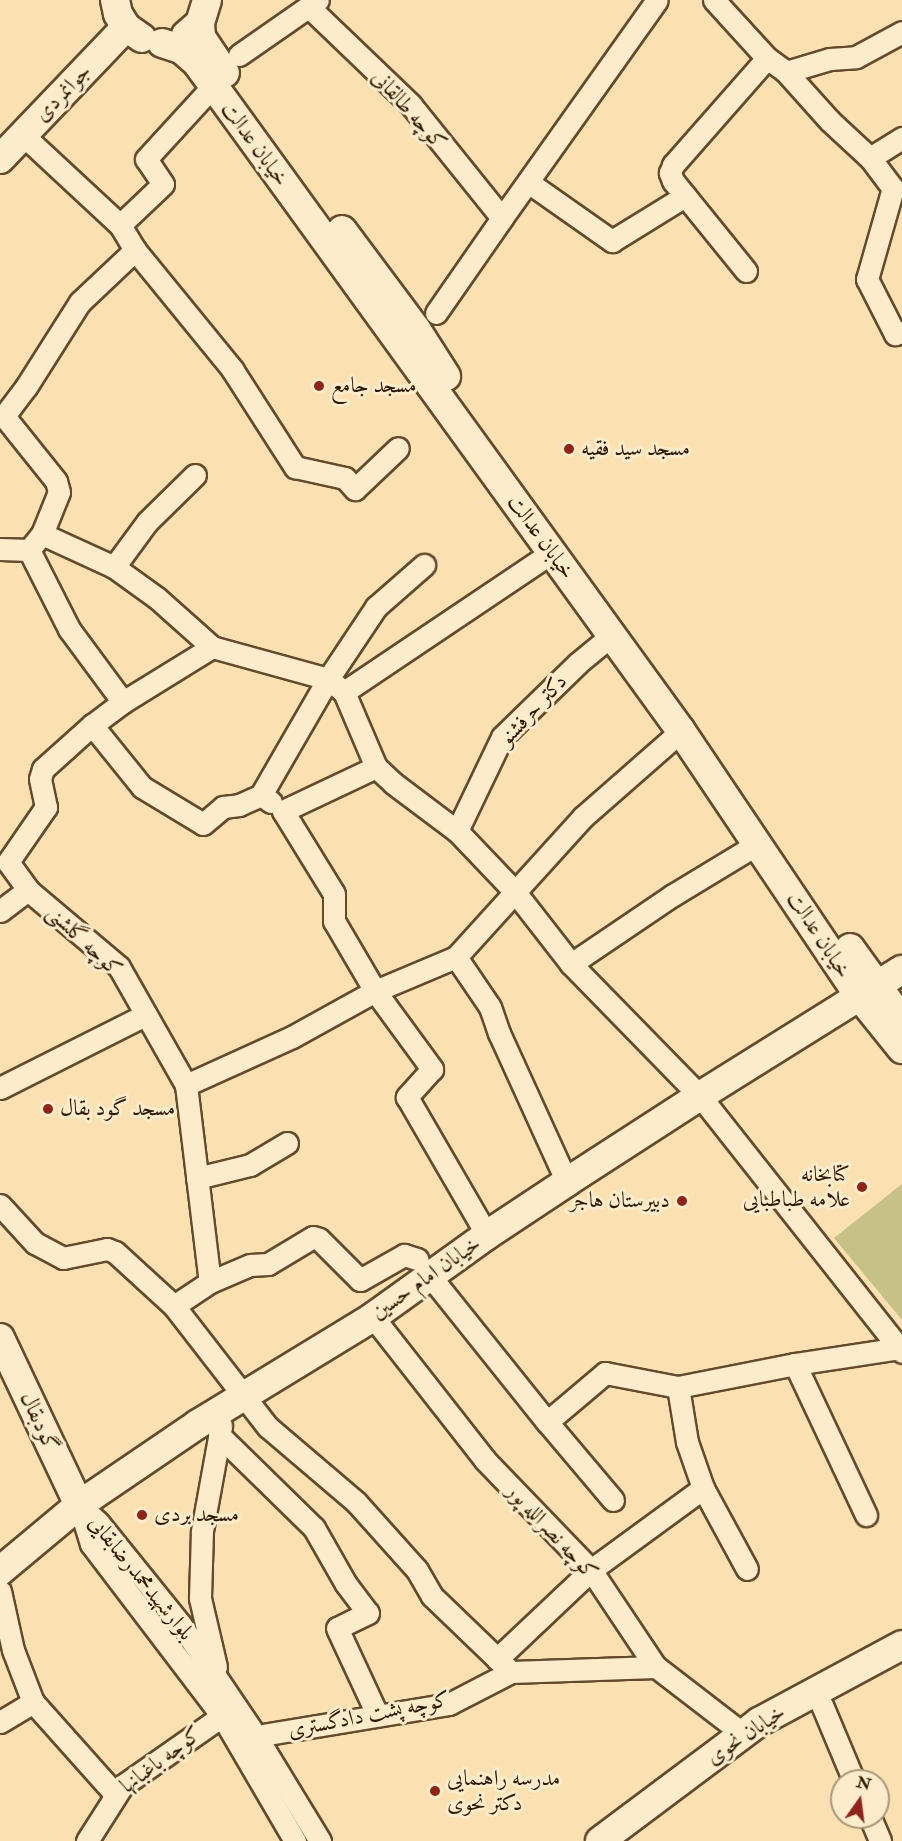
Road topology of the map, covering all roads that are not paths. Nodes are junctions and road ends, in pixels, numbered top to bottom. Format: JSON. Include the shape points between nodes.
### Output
{"nodes":[{"id":1,"x":115,"y":0,"type":"edge"},
{"id":2,"x":657,"y":0,"type":"edge"},
{"id":3,"x":714,"y":0,"type":"edge"},
{"id":4,"x":314,"y":4,"type":"edge"},
{"id":5,"x":204,"y":11,"type":"edge"},
{"id":6,"x":126,"y":27,"type":"junction"},
{"id":7,"x":902,"y":32,"type":"edge"},
{"id":8,"x":162,"y":43,"type":"junction"},
{"id":9,"x":239,"y":55,"type":"dead end"},
{"id":10,"x":767,"y":58,"type":"junction"},
{"id":11,"x":786,"y":72,"type":"junction"},
{"id":12,"x":213,"y":86,"type":"junction"},
{"id":13,"x":23,"y":135,"type":"junction"},
{"id":14,"x":902,"y":138,"type":"edge"},
{"id":15,"x":870,"y":158,"type":"junction"},
{"id":16,"x":0,"y":159,"type":"edge"},
{"id":17,"x":528,"y":182,"type":"junction"},
{"id":18,"x":685,"y":195,"type":"junction"},
{"id":19,"x":502,"y":218,"type":"junction"},
{"id":20,"x":120,"y":225,"type":"junction"},
{"id":21,"x":135,"y":250,"type":"junction"},
{"id":22,"x":746,"y":271,"type":"dead end"},
{"id":23,"x":436,"y":313,"type":"dead end"},
{"id":24,"x":902,"y":332,"type":"edge"},
{"id":25,"x":2,"y":417,"type":"edge"},
{"id":26,"x":398,"y":448,"type":"dead end"},
{"id":27,"x":195,"y":475,"type":"dead end"},
{"id":28,"x":36,"y":542,"type":"junction"},
{"id":29,"x":0,"y":549,"type":"edge"},
{"id":30,"x":552,"y":552,"type":"junction"},
{"id":31,"x":424,"y":565,"type":"dead end"},
{"id":32,"x":114,"y":567,"type":"junction"},
{"id":33,"x":612,"y":635,"type":"junction"},
{"id":34,"x":212,"y":647,"type":"junction"},
{"id":35,"x":336,"y":685,"type":"junction"},
{"id":36,"x":123,"y":702,"type":"junction"},
{"id":37,"x":92,"y":725,"type":"junction"},
{"id":38,"x":681,"y":731,"type":"junction"},
{"id":39,"x":376,"y":766,"type":"junction"},
{"id":40,"x":261,"y":795,"type":"junction"},
{"id":41,"x":283,"y":811,"type":"junction"},
{"id":42,"x":457,"y":831,"type":"junction"},
{"id":43,"x":759,"y":843,"type":"junction"},
{"id":44,"x":4,"y":863,"type":"edge"},
{"id":45,"x":28,"y":890,"type":"junction"},
{"id":46,"x":515,"y":892,"type":"junction"},
{"id":47,"x":0,"y":911,"type":"edge"},
{"id":48,"x":456,"y":957,"type":"junction"},
{"id":49,"x":572,"y":964,"type":"junction"},
{"id":50,"x":902,"y":970,"type":"edge"},
{"id":51,"x":375,"y":991,"type":"junction"},
{"id":52,"x":869,"y":992,"type":"junction"},
{"id":53,"x":145,"y":1015,"type":"junction"},
{"id":54,"x":902,"y":1020,"type":"edge"},
{"id":55,"x":902,"y":1049,"type":"edge"},
{"id":56,"x":186,"y":1085,"type":"junction"},
{"id":57,"x":0,"y":1088,"type":"edge"},
{"id":58,"x":700,"y":1096,"type":"junction"},
{"id":59,"x":287,"y":1143,"type":"dead end"},
{"id":60,"x":197,"y":1178,"type":"junction"},
{"id":61,"x":567,"y":1182,"type":"junction"},
{"id":62,"x":0,"y":1205,"type":"edge"},
{"id":63,"x":487,"y":1235,"type":"junction"},
{"id":64,"x":424,"y":1268,"type":"junction"},
{"id":65,"x":210,"y":1282,"type":"junction"},
{"id":66,"x":174,"y":1306,"type":"junction"},
{"id":67,"x":373,"y":1317,"type":"junction"},
{"id":68,"x":0,"y":1338,"type":"edge"},
{"id":69,"x":901,"y":1350,"type":"edge"},
{"id":70,"x":795,"y":1364,"type":"junction"},
{"id":71,"x":678,"y":1387,"type":"junction"},
{"id":72,"x":229,"y":1414,"type":"junction"},
{"id":73,"x":547,"y":1422,"type":"junction"},
{"id":74,"x":702,"y":1488,"type":"junction"},
{"id":75,"x":613,"y":1500,"type":"dead end"},
{"id":76,"x":79,"y":1505,"type":"junction"},
{"id":77,"x":866,"y":1515,"type":"dead end"},
{"id":78,"x":747,"y":1569,"type":"dead end"},
{"id":79,"x":591,"y":1570,"type":"junction"},
{"id":80,"x":0,"y":1571,"type":"edge"},
{"id":81,"x":0,"y":1591,"type":"edge"},
{"id":82,"x":902,"y":1645,"type":"edge"},
{"id":83,"x":902,"y":1662,"type":"edge"},
{"id":84,"x":504,"y":1666,"type":"junction"},
{"id":85,"x":656,"y":1667,"type":"junction"},
{"id":86,"x":219,"y":1679,"type":"junction"},
{"id":87,"x":33,"y":1702,"type":"junction"},
{"id":88,"x":822,"y":1705,"type":"junction"},
{"id":89,"x":377,"y":1714,"type":"junction"},
{"id":90,"x":222,"y":1716,"type":"junction"},
{"id":91,"x":0,"y":1722,"type":"edge"},
{"id":92,"x":742,"y":1733,"type":"junction"},
{"id":93,"x":256,"y":1736,"type":"junction"},
{"id":94,"x":849,"y":1769,"type":"edge"},
{"id":95,"x":115,"y":1794,"type":"junction"},
{"id":96,"x":87,"y":1841,"type":"edge"},
{"id":97,"x":295,"y":1841,"type":"edge"},
{"id":98,"x":320,"y":1841,"type":"edge"},
{"id":99,"x":600,"y":1841,"type":"edge"},
{"id":100,"x":629,"y":1841,"type":"edge"}],
"edges":[{"from":1,"to":6,"type":"main road"},
{"from":2,"to":17,"type":"street"},
{"from":3,"to":10,"type":"street"},
{"from":4,"to":9,"type":"street"},
{"from":4,"to":19,"type":"street","name":"کوچه طالقانی","via":[[411,105]]},
{"from":5,"to":8,"type":"main road","via":[[190,33]]},
{"from":5,"to":52,"type":"main road","name":"خیابان عدالت","via":[[201,37],[208,52],[416,329],[479,429]]},
{"from":6,"to":8,"type":"main road","name":"خیابان عدالت","via":[[149,41]]},
{"from":6,"to":13,"type":"main road","name":"جوانمردی"},
{"from":7,"to":11,"type":"street","via":[[856,57],[830,59]]},
{"from":8,"to":12,"type":"main road","name":"خیابان عدالت","via":[[181,49]]},
{"from":10,"to":11,"type":"street"},
{"from":10,"to":18,"type":"street","via":[[673,165],[673,181]]},
{"from":11,"to":15,"type":"street"},
{"from":12,"to":20,"type":"street","via":[[146,159],[163,184]]},
{"from":12,"to":30,"type":"main road","name":"خیابان عدالت"},
{"from":13,"to":16,"type":"main road","name":"جوانمردی"},
{"from":13,"to":20,"type":"street"},
{"from":14,"to":15,"type":"street"},
{"from":15,"to":24,"type":"street","via":[[893,188],[867,279],[895,334]]},
{"from":17,"to":18,"type":"street","via":[[612,241]]},
{"from":17,"to":19,"type":"street"},
{"from":18,"to":22,"type":"street"},
{"from":19,"to":23,"type":"street"},
{"from":20,"to":21,"type":"street"},
{"from":21,"to":25,"type":"street","via":[[80,302],[26,387]]},
{"from":21,"to":26,"type":"street","via":[[232,369],[295,468],[345,478],[355,489]]},
{"from":25,"to":28,"type":"street","via":[[59,485]]},
{"from":27,"to":32,"type":"street","via":[[147,522]]},
{"from":28,"to":29,"type":"street"},
{"from":28,"to":32,"type":"street"},
{"from":28,"to":36,"type":"street","via":[[69,629]]},
{"from":30,"to":33,"type":"main road","name":"خیابان عدالت"},
{"from":30,"to":35,"type":"street"},
{"from":31,"to":35,"type":"street","via":[[376,607]]},
{"from":32,"to":34,"type":"street","via":[[157,598]]},
{"from":33,"to":38,"type":"main road","name":"خیابان عدالت"},
{"from":33,"to":42,"type":"street","name":"دکتر حرفشنو","via":[[502,737]]},
{"from":34,"to":35,"type":"street"},
{"from":34,"to":36,"type":"street","name":"کوچه گلشنی"},
{"from":35,"to":39,"type":"street"},
{"from":35,"to":40,"type":"street"},
{"from":36,"to":37,"type":"street","name":"کوچه گلشنی"},
{"from":37,"to":40,"type":"street","via":[[142,788],[203,824],[217,809]]},
{"from":37,"to":44,"type":"street","name":"کوچه گلشنی","via":[[43,769],[40,779],[46,807]]},
{"from":38,"to":43,"type":"main road","name":"خیابان عدالت"},
{"from":38,"to":46,"type":"street","via":[[583,817]]},
{"from":39,"to":41,"type":"street"},
{"from":39,"to":42,"type":"street"},
{"from":40,"to":41,"type":"street"},
{"from":41,"to":51,"type":"street","via":[[334,894],[334,921]]},
{"from":42,"to":46,"type":"street"},
{"from":43,"to":49,"type":"street","via":[[673,895]]},
{"from":43,"to":52,"type":"main road","name":"خیابان عدالت"},
{"from":44,"to":45,"type":"street","name":"کوچه گلشنی"},
{"from":45,"to":47,"type":"street"},
{"from":45,"to":53,"type":"street","name":"کوچه گلشنی","via":[[119,967]]},
{"from":46,"to":48,"type":"street"},
{"from":46,"to":49,"type":"street"},
{"from":48,"to":51,"type":"street"},
{"from":48,"to":61,"type":"street","via":[[490,1007]]},
{"from":49,"to":58,"type":"street"},
{"from":50,"to":52,"type":"main road","name":"خیابان امام حسین"},
{"from":51,"to":56,"type":"street","via":[[292,1037]]},
{"from":51,"to":63,"type":"street","via":[[432,1069],[407,1096]]},
{"from":52,"to":54,"type":"main road","name":"خیابان عدالت"},
{"from":52,"to":55,"type":"main road","name":"خیابان عدالت"},
{"from":52,"to":58,"type":"main road","name":"خیابان امام حسین"},
{"from":53,"to":56,"type":"street","name":"کوچه گلشنی"},
{"from":53,"to":57,"type":"street"},
{"from":56,"to":60,"type":"street","name":"کوچه گلشنی"},
{"from":58,"to":61,"type":"main road","name":"خیابان امام حسین"},
{"from":58,"to":69,"type":"street"},
{"from":59,"to":60,"type":"street","via":[[250,1165]]},
{"from":60,"to":65,"type":"street","name":"کوچه گلشنی"},
{"from":61,"to":63,"type":"main road","name":"خیابان امام حسین"},
{"from":62,"to":66,"type":"street","via":[[35,1243],[63,1258],[107,1249],[115,1252]]},
{"from":63,"to":64,"type":"main road","name":"خیابان امام حسین"},
{"from":64,"to":65,"type":"street","via":[[404,1255],[360,1280],[313,1237],[268,1264],[250,1265]]},
{"from":64,"to":67,"type":"main road","name":"خیابان امام حسین"},
{"from":64,"to":73,"type":"street"},
{"from":65,"to":66,"type":"street"},
{"from":66,"to":72,"type":"street"},
{"from":67,"to":72,"type":"main road","name":"خیابان امام حسین"},
{"from":67,"to":79,"type":"street","name":"کوچه نصرالله پور","via":[[485,1460]]},
{"from":68,"to":76,"type":"main road","name":"گودبقال"},
{"from":69,"to":70,"type":"street"},
{"from":70,"to":71,"type":"street"},
{"from":70,"to":77,"type":"street"},
{"from":71,"to":73,"type":"street","via":[[605,1373]]},
{"from":71,"to":74,"type":"street","via":[[687,1442]]},
{"from":72,"to":76,"type":"main road","name":"خیابان امام حسین"},
{"from":72,"to":84,"type":"street","via":[[268,1427],[356,1502],[417,1570],[432,1596]]},
{"from":72,"to":86,"type":"street","via":[[202,1531],[200,1598]]},
{"from":72,"to":89,"type":"street","via":[[314,1528],[346,1584],[368,1613],[338,1628]]},
{"from":73,"to":75,"type":"street"},
{"from":74,"to":78,"type":"street"},
{"from":74,"to":79,"type":"street"},
{"from":76,"to":80,"type":"main road","name":"خیابان امام حسین"},
{"from":76,"to":86,"type":"street","name":"بلوارشهیدمحمدرضابقایی","via":[[98,1522],[181,1624]]},
{"from":76,"to":90,"type":"street","name":"بلوارشهیدمحمدرضابقایی","via":[[91,1544]]},
{"from":79,"to":84,"type":"street"},
{"from":79,"to":85,"type":"street","name":"کوچه نصرالله پور"},
{"from":81,"to":87,"type":"street","via":[[13,1650]]},
{"from":82,"to":92,"type":"main road","name":"خیابان نحوی"},
{"from":83,"to":88,"type":"main road","name":"خیابان نحوی"},
{"from":84,"to":85,"type":"street","name":"کوچه پشت دادگستری"},
{"from":84,"to":89,"type":"street","name":"کوچه پشت دادگستری","via":[[449,1704]]},
{"from":85,"to":92,"type":"street","name":"کوچه نصرالله پور"},
{"from":86,"to":93,"type":"street","name":"بلوارشهیدمحمدرضابقایی"},
{"from":87,"to":91,"type":"street"},
{"from":87,"to":95,"type":"street"},
{"from":88,"to":94,"type":"street"},
{"from":88,"to":100,"type":"main road","name":"خیابان نحوی","via":[[746,1749]]},
{"from":89,"to":93,"type":"street","name":"کوچه پشت دادگستری"},
{"from":90,"to":95,"type":"street","name":"کوچه باغبانها"},
{"from":90,"to":97,"type":"street","name":"بلوارشهیدمحمدرضابقایی"},
{"from":92,"to":99,"type":"main road","name":"خیابان نحوی"},
{"from":93,"to":98,"type":"street","name":"بلوارشهیدمحمدرضابقایی"},
{"from":95,"to":96,"type":"street","name":"کوچه باغبانها"}]}
